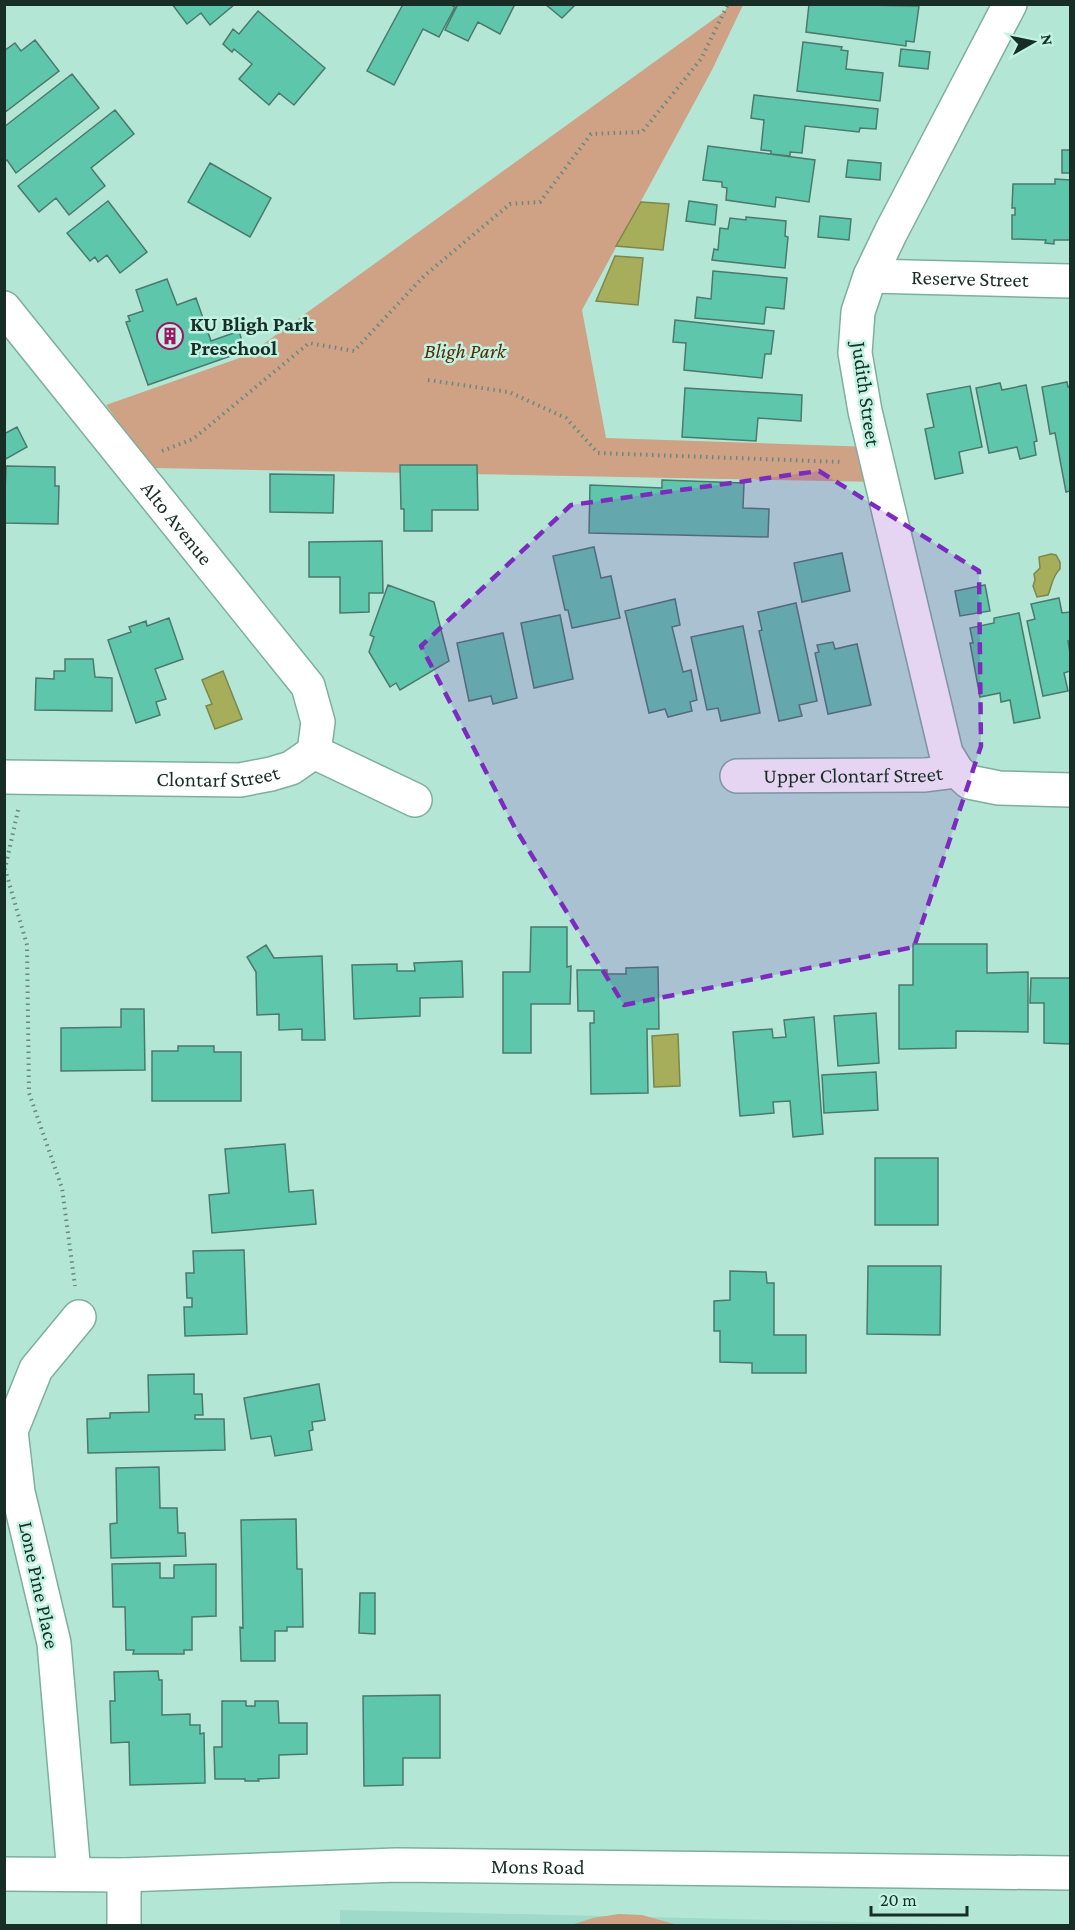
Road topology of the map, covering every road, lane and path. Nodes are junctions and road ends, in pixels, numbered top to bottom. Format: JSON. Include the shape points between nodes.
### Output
{"nodes":[{"id":1,"x":728,"y":4,"type":"edge"},
{"id":2,"x":1010,"y":4,"type":"edge"},
{"id":3,"x":870,"y":276,"type":"junction"},
{"id":4,"x":1071,"y":281,"type":"edge"},
{"id":5,"x":4,"y":308,"type":"edge"},
{"id":6,"x":428,"y":380,"type":"dead end"},
{"id":7,"x":154,"y":454,"type":"dead end"},
{"id":8,"x":877,"y":464,"type":"junction"},
{"id":9,"x":314,"y":752,"type":"junction"},
{"id":10,"x":957,"y":771,"type":"junction"},
{"id":11,"x":737,"y":776,"type":"dead end"},
{"id":12,"x":15,"y":777,"type":"edge"},
{"id":13,"x":1071,"y":790,"type":"edge"},
{"id":14,"x":415,"y":800,"type":"dead end"},
{"id":15,"x":5,"y":869,"type":"edge"},
{"id":16,"x":79,"y":1317,"type":"joint"},
{"id":17,"x":1071,"y":1873,"type":"edge"},
{"id":18,"x":4,"y":1874,"type":"edge"},
{"id":19,"x":74,"y":1875,"type":"junction"},
{"id":20,"x":124,"y":1875,"type":"junction"},
{"id":21,"x":124,"y":1926,"type":"edge"}],
"edges":[{"from":1,"to":7,"type":"path","via":[[701,60],[642,132],[591,134],[540,202],[510,204],[424,276],[354,351],[309,343],[194,439]]},
{"from":2,"to":3,"type":"street","name":"Judith Street"},
{"from":3,"to":4,"type":"street","name":"Reserve Street"},
{"from":3,"to":8,"type":"street","name":"Judith Street","via":[[858,312],[855,353]]},
{"from":5,"to":9,"type":"street","name":"Alto Avenue","via":[[308,686],[318,722]]},
{"from":6,"to":8,"type":"path","via":[[509,392],[566,418],[598,453]]},
{"from":8,"to":10,"type":"street","name":"Judith Street","via":[[946,753]]},
{"from":9,"to":12,"type":"street","name":"Clontarf Street","via":[[291,768],[240,780]]},
{"from":9,"to":14,"type":"street"},
{"from":10,"to":11,"type":"street","name":"Upper Clontarf Street","via":[[925,775]]},
{"from":10,"to":13,"type":"street","name":"Upper Clontarf Street","via":[[969,782],[999,789]]},
{"from":12,"to":15,"type":"path"},
{"from":15,"to":16,"type":"path","via":[[27,945],[29,1093],[62,1188]]},
{"from":16,"to":19,"type":"street","name":"Lone Pine Place","via":[[36,1369],[11,1431],[18,1492],[54,1642]]},
{"from":17,"to":20,"type":"street","name":"Mons Road","via":[[396,1865]]},
{"from":18,"to":19,"type":"street","name":"Mons Road"},
{"from":19,"to":20,"type":"street","name":"Mons Road"},
{"from":20,"to":21,"type":"street"}]}
